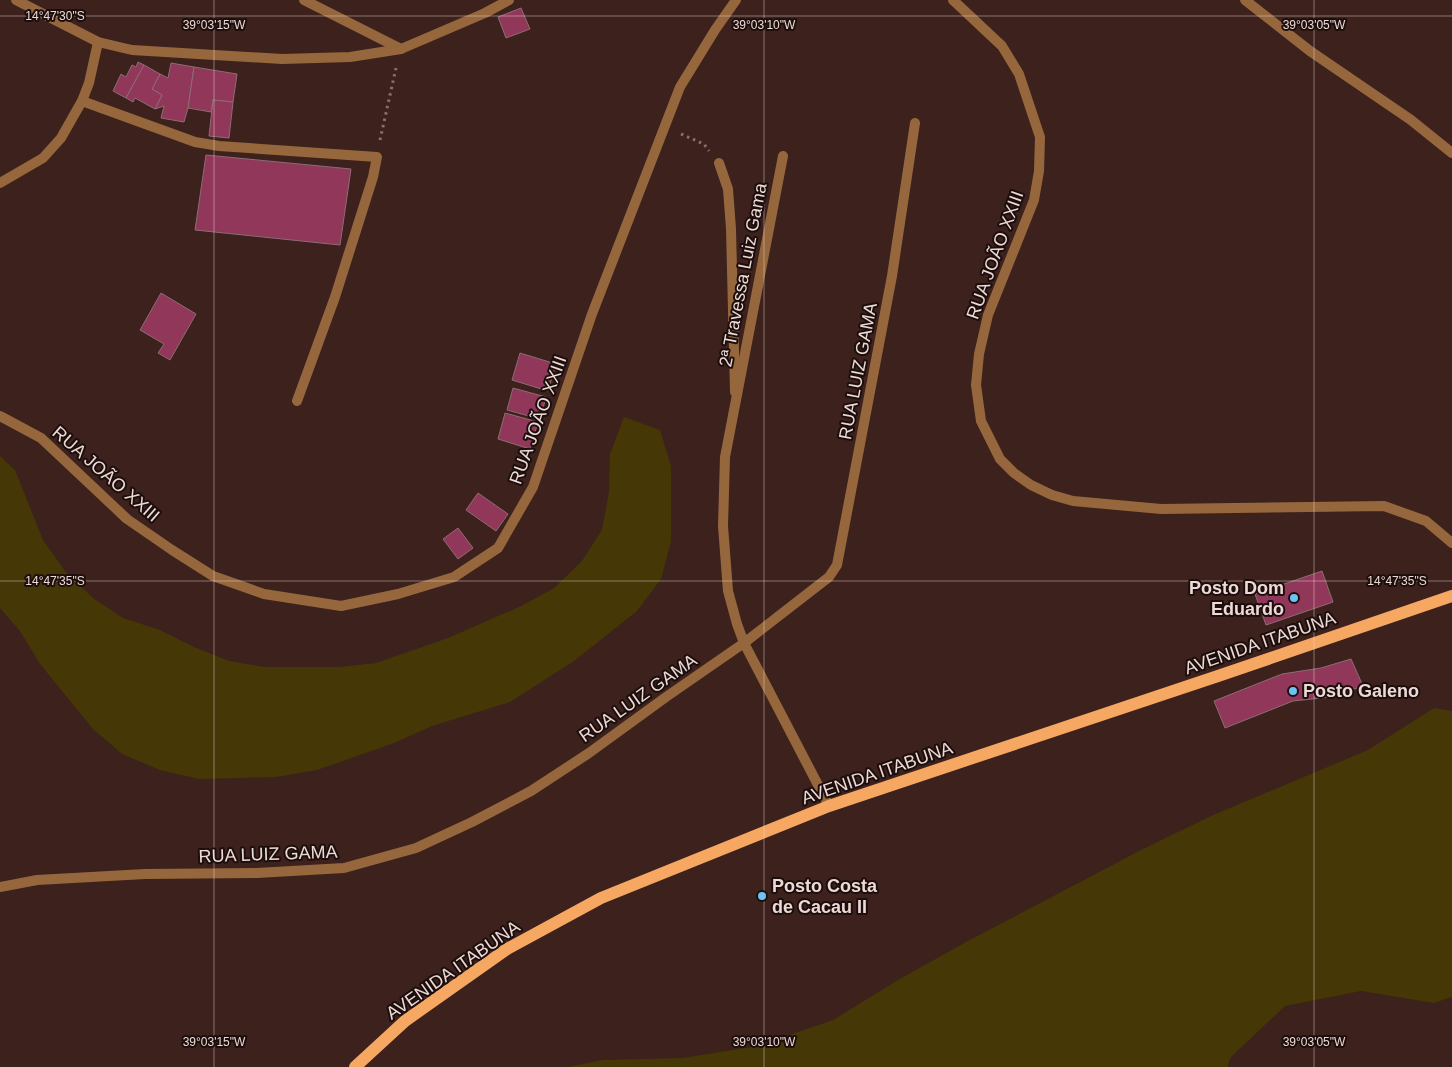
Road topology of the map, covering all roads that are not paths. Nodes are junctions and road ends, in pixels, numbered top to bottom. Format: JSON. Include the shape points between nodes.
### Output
{"nodes":[{"id":1,"x":16,"y":0,"type":"edge"},
{"id":2,"x":304,"y":0,"type":"edge"},
{"id":3,"x":509,"y":0,"type":"edge"},
{"id":4,"x":736,"y":0,"type":"edge"},
{"id":5,"x":953,"y":0,"type":"edge"},
{"id":6,"x":1244,"y":0,"type":"edge"},
{"id":7,"x":98,"y":42,"type":"junction"},
{"id":8,"x":401,"y":49,"type":"junction"},
{"id":9,"x":82,"y":101,"type":"junction"},
{"id":10,"x":914,"y":123,"type":"dead end"},
{"id":11,"x":1452,"y":152,"type":"edge"},
{"id":12,"x":783,"y":156,"type":"dead end"},
{"id":13,"x":719,"y":163,"type":"road end"},
{"id":14,"x":0,"y":184,"type":"edge"},
{"id":15,"x":297,"y":401,"type":"dead end"},
{"id":16,"x":735,"y":401,"type":"junction"},
{"id":17,"x":0,"y":416,"type":"edge"},
{"id":18,"x":1452,"y":543,"type":"edge"},
{"id":19,"x":1452,"y":596,"type":"edge"},
{"id":20,"x":744,"y":643,"type":"junction"},
{"id":21,"x":829,"y":806,"type":"junction"},
{"id":22,"x":0,"y":887,"type":"edge"},
{"id":23,"x":355,"y":1067,"type":"edge"}],
"edges":[{"from":1,"to":7,"type":"street"},
{"from":2,"to":8,"type":"street"},
{"from":3,"to":8,"type":"street"},
{"from":4,"to":17,"type":"street","name":"RUA JOÃO XXIII","via":[[680,87],[592,314],[533,487],[498,548],[454,576],[398,594],[341,606],[264,594],[213,576],[172,550],[127,519],[41,438]]},
{"from":5,"to":18,"type":"street","name":"RUA JOÃO XXIII","via":[[1002,46],[1019,74],[1040,138],[1034,200],[988,315],[976,385],[981,422],[1000,459],[1031,484],[1073,501],[1161,509],[1384,506],[1426,521]]},
{"from":6,"to":11,"type":"street"},
{"from":7,"to":8,"type":"street","via":[[132,50],[282,59],[350,56]]},
{"from":7,"to":9,"type":"street"},
{"from":9,"to":14,"type":"street","via":[[61,138],[43,158]]},
{"from":9,"to":15,"type":"street","via":[[195,142],[376,157],[335,297]]},
{"from":10,"to":20,"type":"street","name":"RUA LUIZ GAMA","via":[[892,276],[837,565],[829,577]]},
{"from":12,"to":16,"type":"street","name":"2ª Travessa Luiz Gama"},
{"from":13,"to":16,"type":"street","name":"2ª Travessa Luiz Gama","via":[[728,189],[731,230]]},
{"from":16,"to":20,"type":"street","name":"2ª Travessa Luiz Gama","via":[[725,457],[722,526],[728,591]]},
{"from":19,"to":21,"type":"main road","name":"AVENIDA ITABUNA"},
{"from":20,"to":21,"type":"street","name":"2ª Travessa Luiz Gama"},
{"from":20,"to":22,"type":"street","name":"RUA LUIZ GAMA","via":[[530,791],[416,848],[344,868],[145,874],[37,880]]},
{"from":21,"to":23,"type":"main road","name":"AVENIDA ITABUNA","via":[[601,898],[507,949],[405,1021]]}]}
